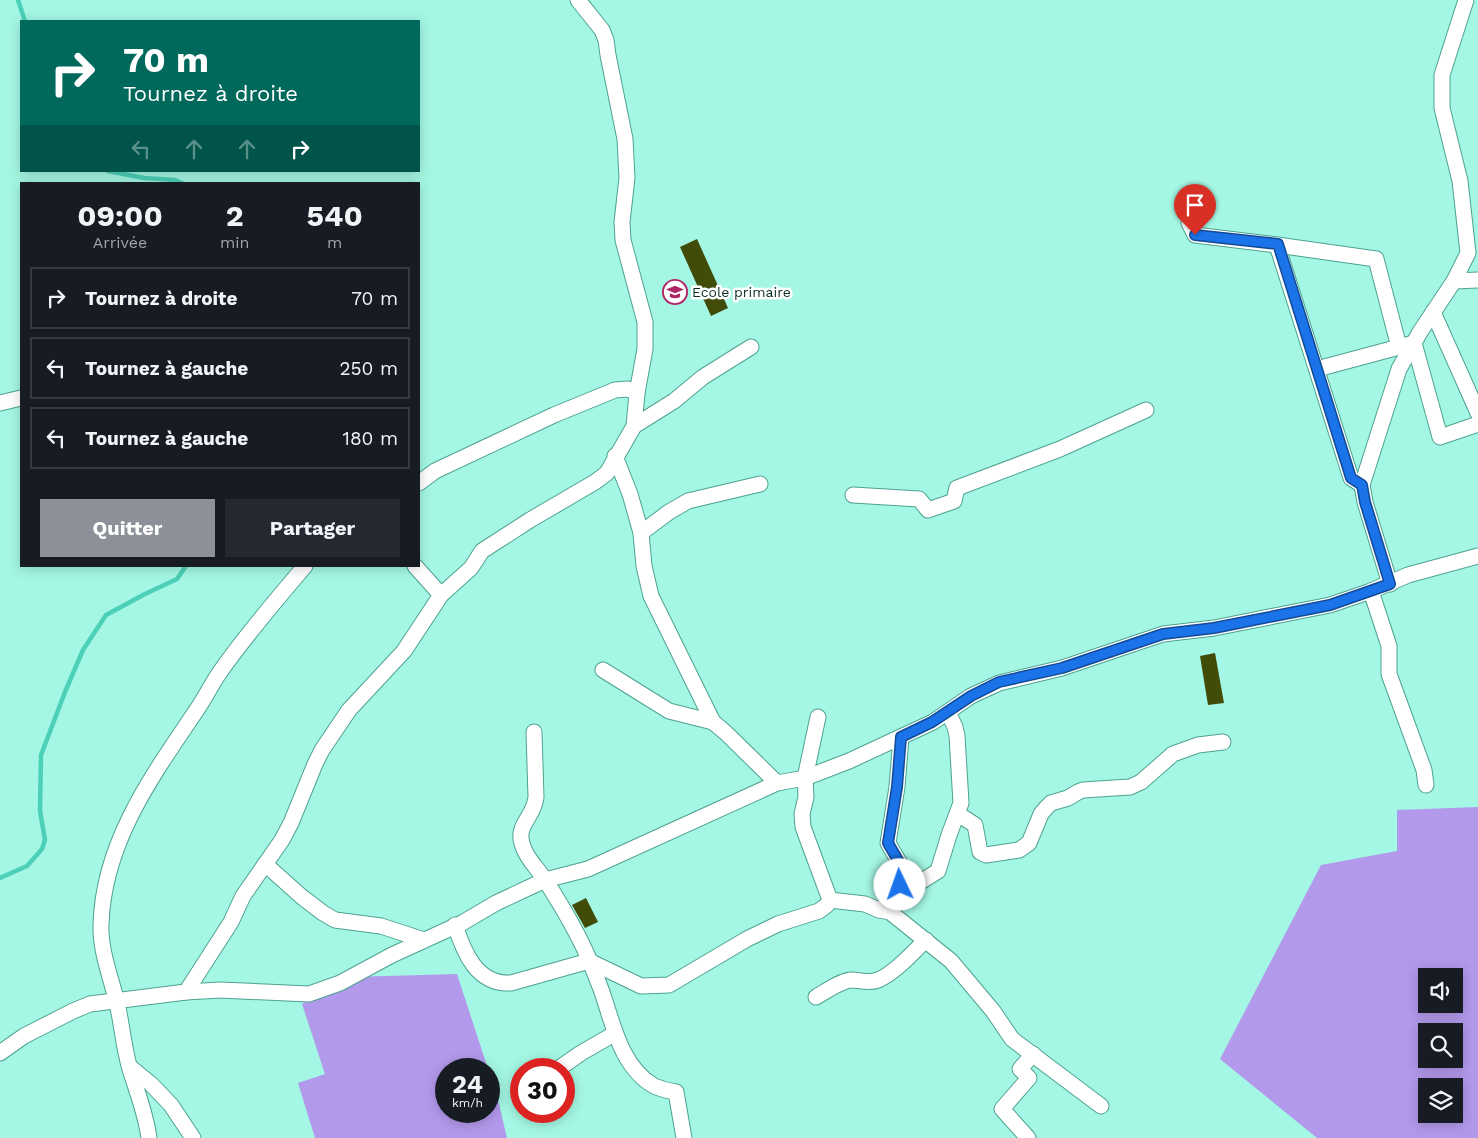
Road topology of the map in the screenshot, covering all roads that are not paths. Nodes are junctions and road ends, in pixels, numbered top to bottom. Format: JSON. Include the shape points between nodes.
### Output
{"nodes":[{"id":1,"x":578,"y":0,"type":"edge"},
{"id":2,"x":1466,"y":0,"type":"edge"},
{"id":3,"x":1190,"y":223,"type":"dead end"},
{"id":4,"x":1278,"y":244,"type":"junction"},
{"id":5,"x":1478,"y":280,"type":"edge"},
{"id":6,"x":1454,"y":281,"type":"junction"},
{"id":7,"x":1433,"y":312,"type":"junction"},
{"id":8,"x":1406,"y":345,"type":"junction"},
{"id":9,"x":751,"y":347,"type":"dead end"},
{"id":10,"x":1317,"y":369,"type":"junction"},
{"id":11,"x":637,"y":393,"type":"junction"},
{"id":12,"x":20,"y":398,"type":"edge"},
{"id":13,"x":0,"y":403,"type":"edge"},
{"id":14,"x":1146,"y":410,"type":"dead end"},
{"id":15,"x":1478,"y":412,"type":"edge"},
{"id":16,"x":1478,"y":424,"type":"edge"},
{"id":17,"x":634,"y":426,"type":"junction"},
{"id":18,"x":615,"y":456,"type":"junction"},
{"id":19,"x":420,"y":482,"type":"edge"},
{"id":20,"x":760,"y":484,"type":"dead end"},
{"id":21,"x":1362,"y":485,"type":"junction"},
{"id":22,"x":853,"y":495,"type":"dead end"},
{"id":23,"x":641,"y":533,"type":"junction"},
{"id":24,"x":1478,"y":556,"type":"edge"},
{"id":25,"x":304,"y":567,"type":"edge"},
{"id":26,"x":416,"y":567,"type":"edge"},
{"id":27,"x":1390,"y":584,"type":"junction"},
{"id":28,"x":1371,"y":591,"type":"junction"},
{"id":29,"x":441,"y":595,"type":"junction"},
{"id":30,"x":603,"y":670,"type":"dead end"},
{"id":31,"x":948,"y":712,"type":"junction"},
{"id":32,"x":818,"y":717,"type":"dead end"},
{"id":33,"x":714,"y":722,"type":"junction"},
{"id":34,"x":534,"y":732,"type":"dead end"},
{"id":35,"x":901,"y":737,"type":"junction"},
{"id":36,"x":1224,"y":742,"type":"dead end"},
{"id":37,"x":806,"y":778,"type":"junction"},
{"id":38,"x":777,"y":783,"type":"junction"},
{"id":39,"x":1426,"y":785,"type":"dead end"},
{"id":40,"x":958,"y":814,"type":"junction"},
{"id":41,"x":265,"y":864,"type":"junction"},
{"id":42,"x":545,"y":880,"type":"junction"},
{"id":43,"x":898,"y":896,"type":"junction"},
{"id":44,"x":830,"y":900,"type":"junction"},
{"id":45,"x":879,"y":910,"type":"junction"},
{"id":46,"x":455,"y":925,"type":"junction"},
{"id":47,"x":424,"y":940,"type":"junction"},
{"id":48,"x":926,"y":940,"type":"junction"},
{"id":49,"x":589,"y":961,"type":"junction"},
{"id":50,"x":186,"y":992,"type":"junction"},
{"id":51,"x":816,"y":997,"type":"dead end"},
{"id":52,"x":116,"y":1001,"type":"junction"},
{"id":53,"x":614,"y":1034,"type":"junction"},
{"id":54,"x":0,"y":1053,"type":"edge"},
{"id":55,"x":1033,"y":1054,"type":"junction"},
{"id":56,"x":574,"y":1058,"type":"edge"},
{"id":57,"x":130,"y":1068,"type":"junction"},
{"id":58,"x":1101,"y":1106,"type":"dead end"},
{"id":59,"x":149,"y":1138,"type":"edge"},
{"id":60,"x":193,"y":1138,"type":"edge"},
{"id":61,"x":684,"y":1138,"type":"edge"},
{"id":62,"x":1028,"y":1138,"type":"edge"}],
"edges":[{"from":1,"to":11,"type":"street","via":[[606,40],[624,126],[627,178],[622,222],[645,322],[645,349]]},
{"from":2,"to":6,"type":"street","via":[[1442,74],[1442,108],[1460,181],[1468,253]]},
{"from":3,"to":4,"type":"street","via":[[1195,235]]},
{"from":4,"to":8,"type":"street","via":[[1376,259]]},
{"from":4,"to":10,"type":"street"},
{"from":5,"to":6,"type":"street"},
{"from":6,"to":7,"type":"street"},
{"from":7,"to":8,"type":"street"},
{"from":7,"to":15,"type":"street"},
{"from":8,"to":10,"type":"street"},
{"from":8,"to":16,"type":"street","via":[[1440,437]]},
{"from":8,"to":21,"type":"street"},
{"from":9,"to":17,"type":"street"},
{"from":10,"to":21,"type":"street","via":[[1351,478]]},
{"from":11,"to":17,"type":"street"},
{"from":11,"to":19,"type":"street","via":[[628,389],[615,390],[435,471]]},
{"from":12,"to":13,"type":"street"},
{"from":14,"to":22,"type":"street","via":[[1060,449],[957,488],[954,501],[928,510],[919,499]]},
{"from":17,"to":18,"type":"street"},
{"from":18,"to":23,"type":"street"},
{"from":18,"to":29,"type":"street","via":[[607,474],[482,552],[471,568]]},
{"from":20,"to":23,"type":"street","via":[[688,501]]},
{"from":21,"to":27,"type":"street"},
{"from":23,"to":33,"type":"street","via":[[651,596]]},
{"from":24,"to":27,"type":"street","via":[[1408,575]]},
{"from":25,"to":52,"type":"street","via":[[219,674],[145,788],[125,826],[107,873],[101,926]]},
{"from":26,"to":29,"type":"street"},
{"from":27,"to":28,"type":"street"},
{"from":28,"to":31,"type":"street","via":[[1330,605],[1214,628],[1163,634],[1062,668],[999,682]]},
{"from":28,"to":39,"type":"street","via":[[1389,646],[1389,674],[1424,770]]},
{"from":29,"to":41,"type":"street","via":[[404,652],[349,710],[322,750],[291,823]]},
{"from":30,"to":33,"type":"street","via":[[669,711]]},
{"from":31,"to":35,"type":"street"},
{"from":31,"to":40,"type":"street","via":[[955,726],[958,746],[962,803]]},
{"from":32,"to":37,"type":"street"},
{"from":33,"to":38,"type":"street"},
{"from":34,"to":42,"type":"street","via":[[535,807],[522,826],[521,834],[524,849]]},
{"from":35,"to":37,"type":"street"},
{"from":35,"to":43,"type":"street","via":[[888,843],[901,872]]},
{"from":36,"to":40,"type":"street","via":[[1198,745],[1173,754],[1141,782],[1130,787],[1083,790],[1051,803],[1041,814],[1029,843],[1019,850],[986,855],[980,852],[974,825]]},
{"from":37,"to":38,"type":"street"},
{"from":37,"to":44,"type":"street","via":[[803,827]]},
{"from":38,"to":42,"type":"street","via":[[588,869]]},
{"from":40,"to":43,"type":"street","via":[[938,871]]},
{"from":41,"to":47,"type":"street","via":[[335,920],[381,926]]},
{"from":41,"to":50,"type":"street"},
{"from":42,"to":46,"type":"street"},
{"from":42,"to":49,"type":"street"},
{"from":43,"to":45,"type":"street"},
{"from":44,"to":45,"type":"street","via":[[865,904]]},
{"from":44,"to":49,"type":"street","via":[[819,911],[778,924],[746,939],[668,985],[640,986]]},
{"from":45,"to":48,"type":"street","via":[[890,912]]},
{"from":46,"to":47,"type":"street"},
{"from":46,"to":49,"type":"street","via":[[466,954],[483,976],[498,983],[511,983]]},
{"from":47,"to":50,"type":"street","via":[[340,983],[309,994],[220,990]]},
{"from":48,"to":51,"type":"street","via":[[880,979],[870,982],[851,980]]},
{"from":48,"to":55,"type":"street","via":[[951,961],[994,1011],[1012,1039]]},
{"from":49,"to":53,"type":"street"},
{"from":50,"to":52,"type":"street"},
{"from":52,"to":54,"type":"street","via":[[90,1004],[73,1011],[24,1036]]},
{"from":52,"to":57,"type":"street"},
{"from":53,"to":56,"type":"street"},
{"from":53,"to":61,"type":"street","via":[[641,1074],[660,1089],[676,1092]]},
{"from":55,"to":58,"type":"street"},
{"from":55,"to":62,"type":"street","via":[[1020,1069],[1029,1078],[1002,1109]]},
{"from":57,"to":59,"type":"street"},
{"from":57,"to":60,"type":"street","via":[[171,1105]]}]}
